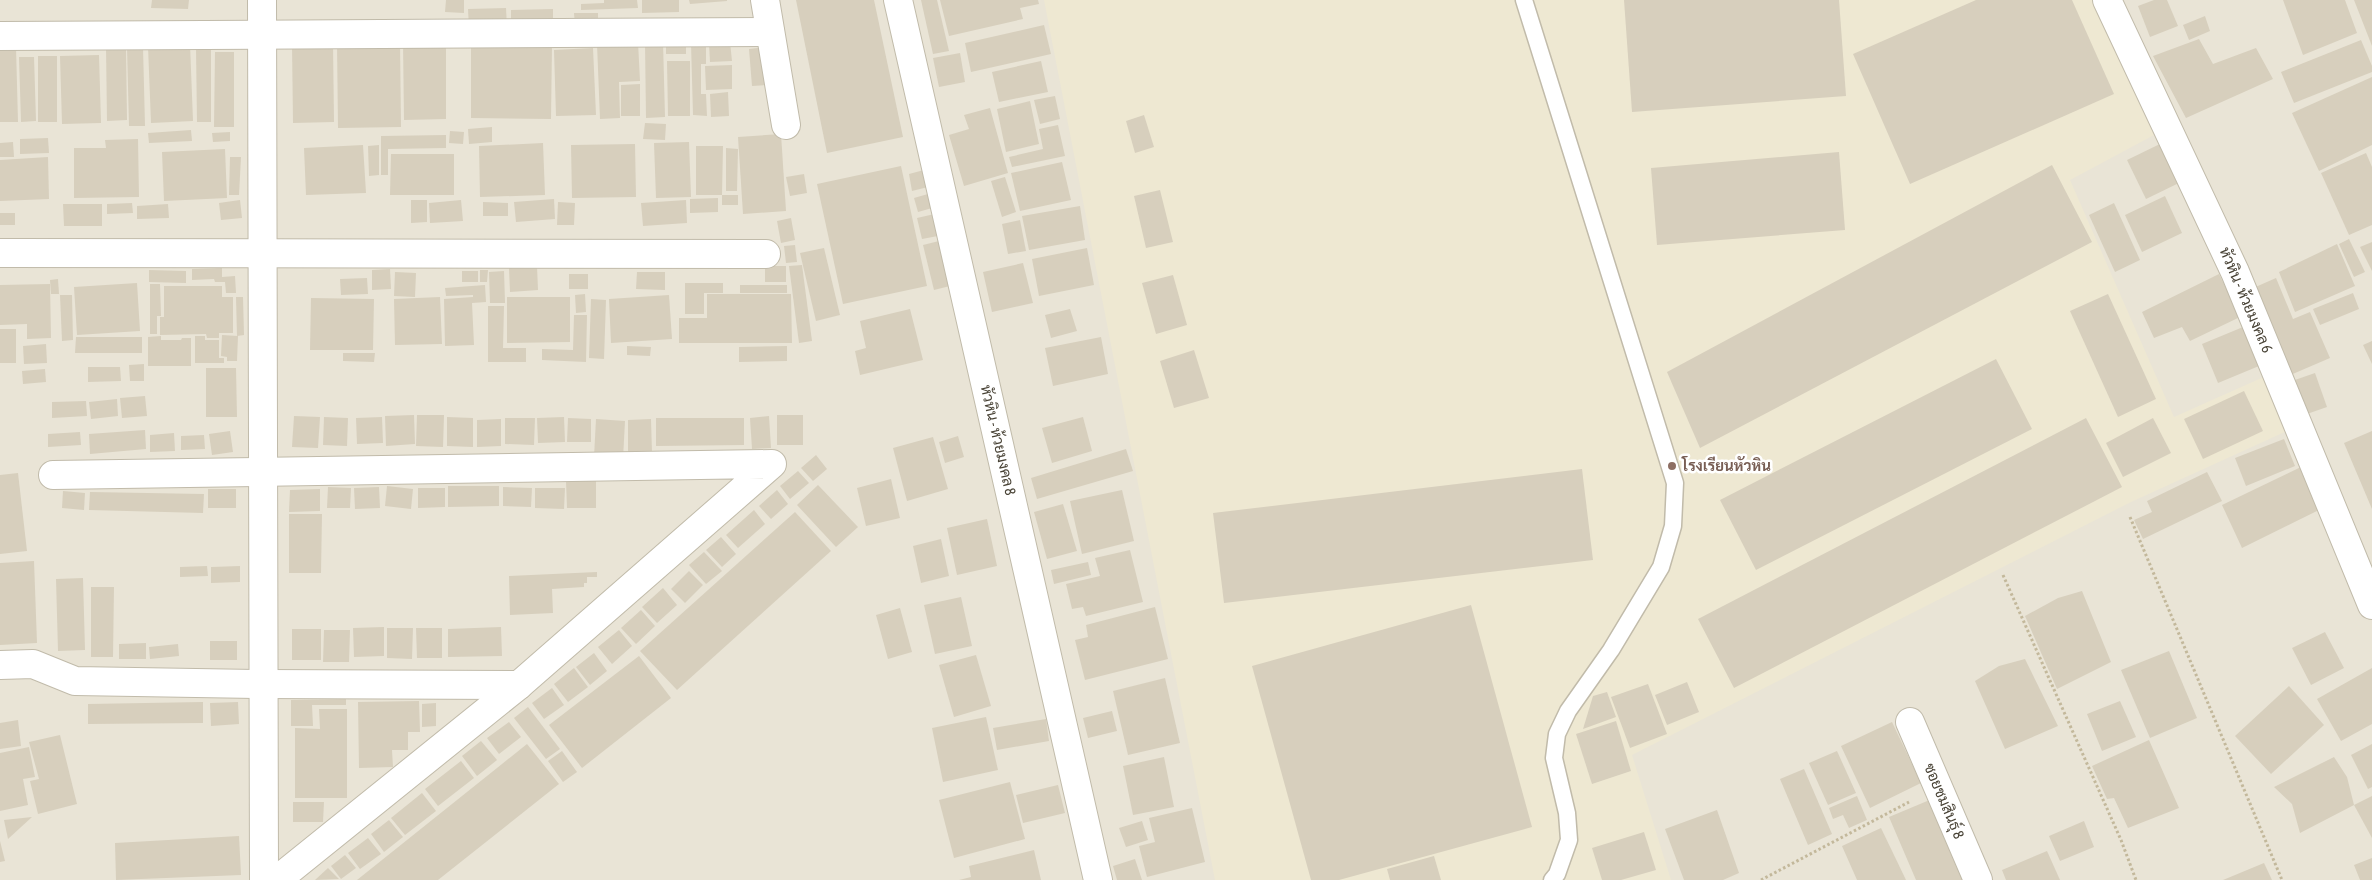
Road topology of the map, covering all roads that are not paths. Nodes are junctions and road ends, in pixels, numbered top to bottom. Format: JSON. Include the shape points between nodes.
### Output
{"nodes":[{"id":1,"x":262,"y":0,"type":"edge"},
{"id":2,"x":765,"y":0,"type":"edge"},
{"id":3,"x":898,"y":0,"type":"edge"},
{"id":4,"x":1524,"y":0,"type":"edge"},
{"id":5,"x":2107,"y":0,"type":"edge"},
{"id":6,"x":770,"y":32,"type":"junction"},
{"id":7,"x":262,"y":34,"type":"junction"},
{"id":8,"x":0,"y":36,"type":"edge"},
{"id":9,"x":786,"y":125,"type":"dead end"},
{"id":10,"x":0,"y":253,"type":"edge"},
{"id":11,"x":261,"y":254,"type":"junction"},
{"id":12,"x":766,"y":254,"type":"dead end"},
{"id":13,"x":263,"y":470,"type":"junction"},
{"id":14,"x":53,"y":475,"type":"dead end"},
{"id":15,"x":2372,"y":605,"type":"edge"},
{"id":16,"x":0,"y":665,"type":"edge"},
{"id":17,"x":262,"y":684,"type":"junction"},
{"id":18,"x":519,"y":685,"type":"junction"},
{"id":19,"x":1910,"y":722,"type":"dead end"},
{"id":20,"x":264,"y":880,"type":"edge"},
{"id":21,"x":277,"y":880,"type":"edge"},
{"id":22,"x":1098,"y":880,"type":"edge"},
{"id":23,"x":1552,"y":880,"type":"edge"},
{"id":24,"x":1978,"y":880,"type":"edge"}],
"edges":[{"from":1,"to":7,"type":"street"},
{"from":2,"to":6,"type":"street"},
{"from":3,"to":22,"type":"street","name":"หัวหิน - ห้วยมงคล 8"},
{"from":4,"to":23,"type":"lane","via":[[1675,483],[1673,526],[1661,567],[1611,650],[1568,711],[1557,734],[1554,758],[1567,813],[1569,840]]},
{"from":5,"to":15,"type":"street","name":"หัวหิน - ห้วยมงคล 6","via":[[2235,272]]},
{"from":6,"to":7,"type":"street"},
{"from":6,"to":9,"type":"street"},
{"from":7,"to":8,"type":"street"},
{"from":7,"to":11,"type":"street"},
{"from":10,"to":11,"type":"street"},
{"from":11,"to":12,"type":"street"},
{"from":11,"to":13,"type":"street"},
{"from":13,"to":14,"type":"street"},
{"from":13,"to":17,"type":"street"},
{"from":13,"to":18,"type":"street","via":[[772,464]]},
{"from":16,"to":17,"type":"street","via":[[34,664],[75,681]]},
{"from":17,"to":18,"type":"street"},
{"from":17,"to":20,"type":"street"},
{"from":18,"to":21,"type":"street"},
{"from":19,"to":24,"type":"street","name":"ซอยชมสินธุ์ 8"}]}
